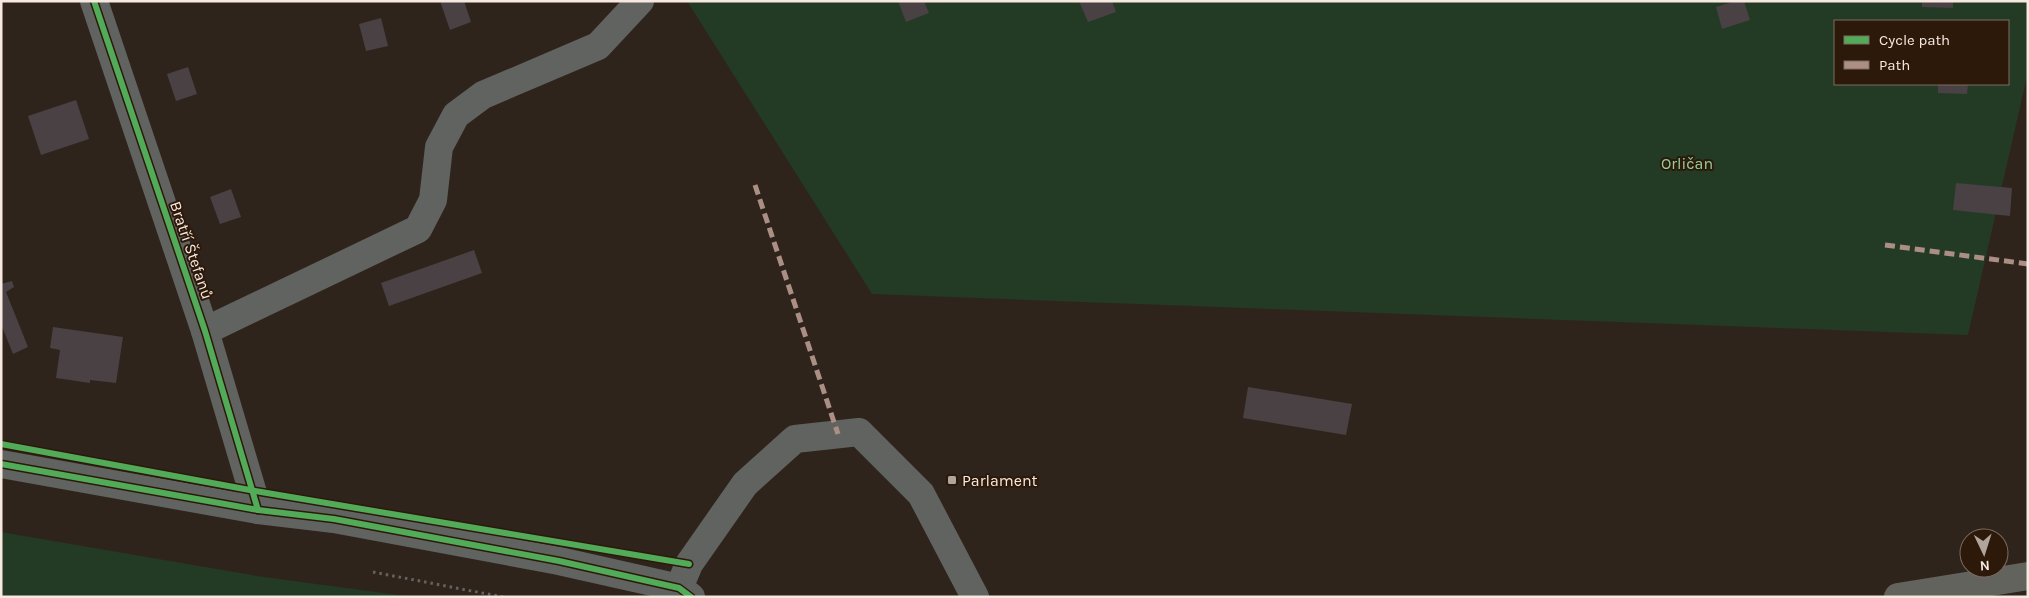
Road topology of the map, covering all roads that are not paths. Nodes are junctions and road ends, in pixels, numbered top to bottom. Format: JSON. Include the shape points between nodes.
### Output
{"nodes":[{"id":1,"x":94,"y":1,"type":"edge"},
{"id":2,"x":640,"y":1,"type":"edge"},
{"id":3,"x":205,"y":331,"type":"junction"},
{"id":4,"x":1,"y":464,"type":"edge"},
{"id":5,"x":258,"y":510,"type":"junction"},
{"id":6,"x":2028,"y":576,"type":"edge"},
{"id":7,"x":685,"y":592,"type":"edge"},
{"id":8,"x":975,"y":597,"type":"edge"},
{"id":9,"x":1898,"y":597,"type":"edge"}],
"edges":[{"from":1,"to":3,"type":"street","name":"Bratří Štefanů"},
{"from":2,"to":3,"type":"street","via":[[598,46],[483,95],[456,115],[439,147],[433,200],[418,228]]},
{"from":3,"to":5,"type":"street","name":"Bratří Štefanů"},
{"from":4,"to":5,"type":"street"},
{"from":5,"to":7,"type":"street","via":[[334,519],[549,559]]},
{"from":6,"to":9,"type":"main road"},
{"from":7,"to":8,"type":"street","via":[[689,564],[745,484],[795,439],[859,432],[922,494]]}]}
